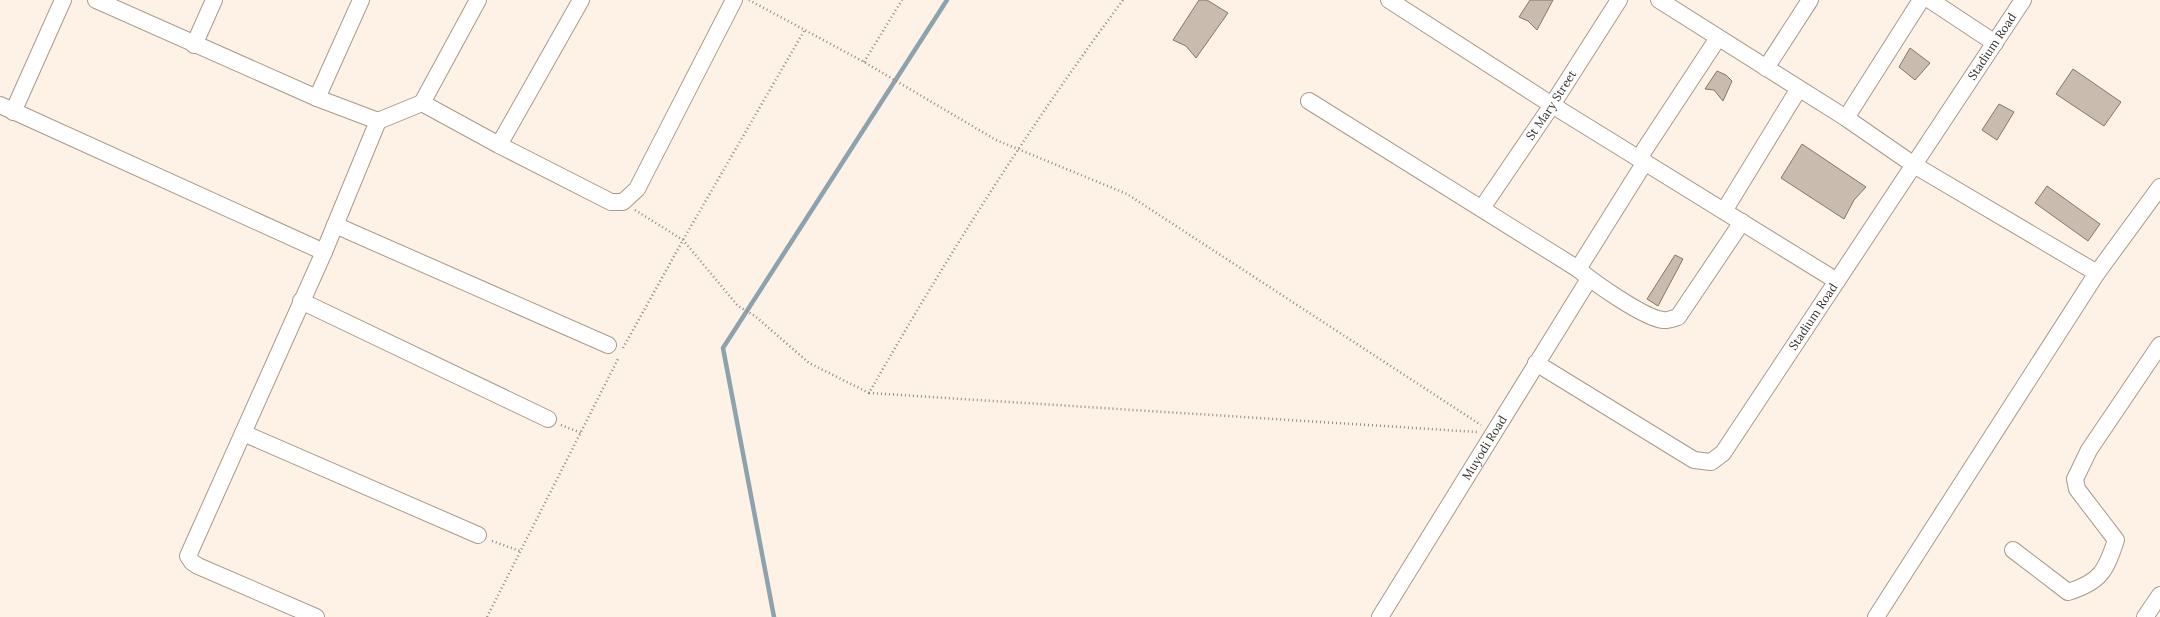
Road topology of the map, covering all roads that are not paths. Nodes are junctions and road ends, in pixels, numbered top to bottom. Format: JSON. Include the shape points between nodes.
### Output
{"nodes":[{"id":1,"x":63,"y":0,"type":"edge"},
{"id":2,"x":96,"y":0,"type":"edge"},
{"id":3,"x":214,"y":0,"type":"edge"},
{"id":4,"x":361,"y":0,"type":"edge"},
{"id":5,"x":478,"y":0,"type":"edge"},
{"id":6,"x":581,"y":0,"type":"edge"},
{"id":7,"x":734,"y":0,"type":"edge"},
{"id":8,"x":1389,"y":0,"type":"edge"},
{"id":9,"x":1619,"y":0,"type":"edge"},
{"id":10,"x":1659,"y":0,"type":"edge"},
{"id":11,"x":1810,"y":0,"type":"edge"},
{"id":12,"x":1921,"y":0,"type":"edge"},
{"id":13,"x":1930,"y":0,"type":"edge"},
{"id":14,"x":2023,"y":0,"type":"edge"},
{"id":15,"x":1718,"y":38,"type":"junction"},
{"id":16,"x":1995,"y":43,"type":"junction"},
{"id":17,"x":194,"y":45,"type":"junction"},
{"id":18,"x":1766,"y":68,"type":"junction"},
{"id":19,"x":1798,"y":90,"type":"junction"},
{"id":20,"x":317,"y":98,"type":"junction"},
{"id":21,"x":1309,"y":102,"type":"dead end"},
{"id":22,"x":422,"y":103,"type":"junction"},
{"id":23,"x":1552,"y":105,"type":"junction"},
{"id":24,"x":7,"y":108,"type":"edge"},
{"id":25,"x":1846,"y":118,"type":"junction"},
{"id":26,"x":378,"y":121,"type":"junction"},
{"id":27,"x":499,"y":145,"type":"junction"},
{"id":28,"x":1642,"y":160,"type":"junction"},
{"id":29,"x":1914,"y":165,"type":"junction"},
{"id":30,"x":2160,"y":187,"type":"edge"},
{"id":31,"x":1482,"y":208,"type":"junction"},
{"id":32,"x":1724,"y":211,"type":"junction"},
{"id":33,"x":1742,"y":222,"type":"junction"},
{"id":34,"x":335,"y":224,"type":"junction"},
{"id":35,"x":324,"y":252,"type":"junction"},
{"id":36,"x":2097,"y":273,"type":"junction"},
{"id":37,"x":1583,"y":274,"type":"junction"},
{"id":38,"x":1837,"y":281,"type":"junction"},
{"id":39,"x":301,"y":301,"type":"junction"},
{"id":40,"x":2160,"y":345,"type":"edge"},
{"id":41,"x":616,"y":347,"type":"road end"},
{"id":42,"x":1536,"y":363,"type":"junction"},
{"id":43,"x":548,"y":419,"type":"road end"},
{"id":44,"x":243,"y":433,"type":"junction"},
{"id":45,"x":478,"y":535,"type":"road end"},
{"id":46,"x":2013,"y":550,"type":"dead end"},
{"id":47,"x":2160,"y":595,"type":"edge"},
{"id":48,"x":316,"y":617,"type":"edge"},
{"id":49,"x":1380,"y":617,"type":"edge"},
{"id":50,"x":1876,"y":617,"type":"edge"},
{"id":51,"x":2145,"y":617,"type":"edge"}],
"edges":[{"from":1,"to":24,"type":"street"},
{"from":2,"to":17,"type":"street"},
{"from":3,"to":17,"type":"street"},
{"from":4,"to":20,"type":"street"},
{"from":5,"to":22,"type":"street"},
{"from":6,"to":27,"type":"street"},
{"from":7,"to":27,"type":"street","via":[[637,189],[623,202],[611,202]]},
{"from":8,"to":23,"type":"street"},
{"from":9,"to":23,"type":"street","name":"St Mary Street"},
{"from":10,"to":15,"type":"street"},
{"from":11,"to":18,"type":"street"},
{"from":12,"to":25,"type":"street"},
{"from":13,"to":16,"type":"street"},
{"from":14,"to":16,"type":"street","name":"Stadium Road"},
{"from":15,"to":18,"type":"street"},
{"from":15,"to":28,"type":"street","name":"Muyodi Road"},
{"from":16,"to":29,"type":"street","name":"Stadium Road"},
{"from":17,"to":20,"type":"street"},
{"from":18,"to":19,"type":"street"},
{"from":19,"to":25,"type":"street"},
{"from":19,"to":32,"type":"street"},
{"from":20,"to":26,"type":"street"},
{"from":21,"to":31,"type":"street"},
{"from":22,"to":26,"type":"street"},
{"from":22,"to":27,"type":"street"},
{"from":23,"to":28,"type":"street"},
{"from":23,"to":31,"type":"street","name":"St Mary Street"},
{"from":24,"to":35,"type":"street"},
{"from":25,"to":29,"type":"street"},
{"from":26,"to":34,"type":"street"},
{"from":28,"to":32,"type":"street"},
{"from":28,"to":37,"type":"street","name":"Muyodi Road"},
{"from":29,"to":36,"type":"street"},
{"from":29,"to":38,"type":"street","name":"Stadium Road"},
{"from":30,"to":36,"type":"street"},
{"from":31,"to":37,"type":"street"},
{"from":32,"to":33,"type":"street"},
{"from":33,"to":37,"type":"street","via":[[1678,317],[1664,321],[1650,316]]},
{"from":33,"to":38,"type":"street"},
{"from":34,"to":35,"type":"street"},
{"from":34,"to":41,"type":"street"},
{"from":35,"to":39,"type":"street"},
{"from":36,"to":50,"type":"street"},
{"from":37,"to":42,"type":"street","name":"Muyodi Road"},
{"from":38,"to":42,"type":"street","name":"Stadium Road","via":[[1723,453],[1711,462],[1694,460]]},
{"from":39,"to":43,"type":"street"},
{"from":39,"to":44,"type":"street"},
{"from":40,"to":46,"type":"street","via":[[2089,450],[2075,479],[2077,489],[2116,540],[2106,569],[2085,587],[2068,592]]},
{"from":42,"to":49,"type":"street","name":"Muyodi Road"},
{"from":44,"to":45,"type":"street"},
{"from":44,"to":48,"type":"street","via":[[188,556],[198,566]]},
{"from":47,"to":51,"type":"street"}]}
